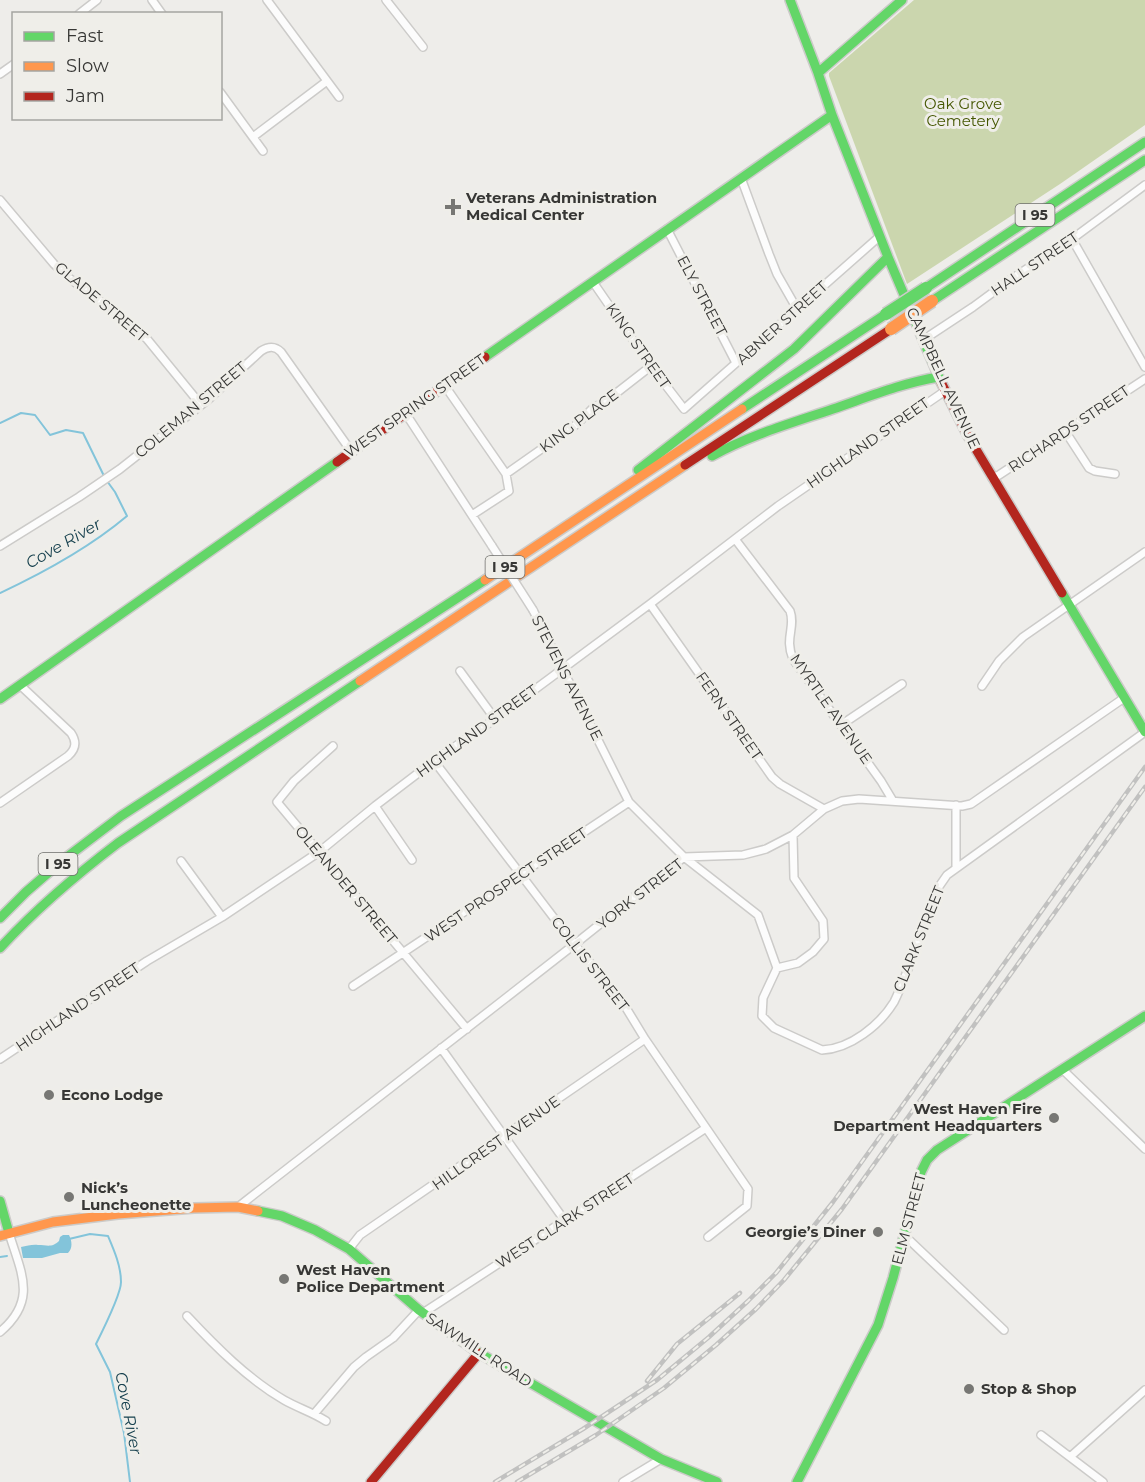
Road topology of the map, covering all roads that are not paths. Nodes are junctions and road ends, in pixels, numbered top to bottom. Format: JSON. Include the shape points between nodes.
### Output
{"nodes":[{"id":1,"x":97,"y":0,"type":"edge"},
{"id":2,"x":267,"y":0,"type":"edge"},
{"id":3,"x":386,"y":0,"type":"edge"},
{"id":4,"x":790,"y":0,"type":"edge"},
{"id":5,"x":902,"y":0,"type":"edge"},
{"id":6,"x":82,"y":12,"type":"edge"},
{"id":7,"x":423,"y":48,"type":"dead end"},
{"id":8,"x":818,"y":73,"type":"junction"},
{"id":9,"x":327,"y":81,"type":"junction"},
{"id":10,"x":222,"y":95,"type":"edge"},
{"id":11,"x":339,"y":97,"type":"dead end"},
{"id":12,"x":832,"y":115,"type":"junction"},
{"id":13,"x":253,"y":136,"type":"junction"},
{"id":14,"x":1145,"y":142,"type":"edge"},
{"id":15,"x":263,"y":151,"type":"dead end"},
{"id":16,"x":1145,"y":160,"type":"edge"},
{"id":17,"x":741,"y":178,"type":"junction"},
{"id":18,"x":1145,"y":185,"type":"edge"},
{"id":19,"x":0,"y":200,"type":"edge"},
{"id":20,"x":667,"y":229,"type":"junction"},
{"id":21,"x":880,"y":236,"type":"junction"},
{"id":22,"x":1072,"y":239,"type":"junction"},
{"id":23,"x":888,"y":257,"type":"junction"},
{"id":24,"x":593,"y":282,"type":"junction"},
{"id":25,"x":796,"y":309,"type":"junction"},
{"id":26,"x":923,"y":340,"type":"junction"},
{"id":27,"x":736,"y":363,"type":"junction"},
{"id":28,"x":651,"y":366,"type":"junction"},
{"id":29,"x":1145,"y":367,"type":"edge"},
{"id":30,"x":939,"y":377,"type":"junction"},
{"id":31,"x":1145,"y":379,"type":"edge"},
{"id":32,"x":444,"y":386,"type":"junction"},
{"id":33,"x":945,"y":390,"type":"junction"},
{"id":34,"x":201,"y":405,"type":"junction"},
{"id":35,"x":684,"y":409,"type":"joint"},
{"id":36,"x":406,"y":414,"type":"junction"},
{"id":37,"x":1065,"y":430,"type":"junction"},
{"id":38,"x":351,"y":451,"type":"junction"},
{"id":39,"x":506,"y":474,"type":"junction"},
{"id":40,"x":1115,"y":474,"type":"dead end"},
{"id":41,"x":992,"y":478,"type":"junction"},
{"id":42,"x":472,"y":515,"type":"junction"},
{"id":43,"x":608,"y":517,"type":"junction"},
{"id":44,"x":735,"y":539,"type":"junction"},
{"id":45,"x":540,"y":544,"type":"junction"},
{"id":46,"x":0,"y":546,"type":"edge"},
{"id":47,"x":1145,"y":552,"type":"edge"},
{"id":48,"x":650,"y":604,"type":"junction"},
{"id":49,"x":1069,"y":606,"type":"junction"},
{"id":50,"x":563,"y":668,"type":"junction"},
{"id":51,"x":460,"y":671,"type":"dead end"},
{"id":52,"x":902,"y":684,"type":"dead end"},
{"id":53,"x":20,"y":685,"type":"junction"},
{"id":54,"x":982,"y":686,"type":"dead end"},
{"id":55,"x":1124,"y":698,"type":"junction"},
{"id":56,"x":0,"y":699,"type":"edge"},
{"id":57,"x":495,"y":719,"type":"junction"},
{"id":58,"x":841,"y":725,"type":"junction"},
{"id":59,"x":1145,"y":732,"type":"edge"},
{"id":60,"x":333,"y":746,"type":"dead end"},
{"id":61,"x":434,"y":761,"type":"junction"},
{"id":62,"x":893,"y":801,"type":"junction"},
{"id":63,"x":0,"y":802,"type":"edge"},
{"id":64,"x":629,"y":802,"type":"junction"},
{"id":65,"x":956,"y":805,"type":"junction"},
{"id":66,"x":375,"y":806,"type":"junction"},
{"id":67,"x":824,"y":809,"type":"junction"},
{"id":68,"x":793,"y":835,"type":"junction"},
{"id":69,"x":319,"y":852,"type":"junction"},
{"id":70,"x":684,"y":857,"type":"junction"},
{"id":71,"x":412,"y":860,"type":"dead end"},
{"id":72,"x":181,"y":861,"type":"dead end"},
{"id":73,"x":956,"y":868,"type":"junction"},
{"id":74,"x":521,"y":873,"type":"junction"},
{"id":75,"x":222,"y":917,"type":"junction"},
{"id":76,"x":0,"y":918,"type":"edge"},
{"id":77,"x":575,"y":944,"type":"junction"},
{"id":78,"x":0,"y":948,"type":"edge"},
{"id":79,"x":404,"y":954,"type":"junction"},
{"id":80,"x":777,"y":968,"type":"junction"},
{"id":81,"x":353,"y":986,"type":"dead end"},
{"id":82,"x":1145,"y":1016,"type":"edge"},
{"id":83,"x":467,"y":1029,"type":"junction"},
{"id":84,"x":645,"y":1039,"type":"junction"},
{"id":85,"x":441,"y":1048,"type":"junction"},
{"id":86,"x":0,"y":1059,"type":"edge"},
{"id":87,"x":1062,"y":1069,"type":"junction"},
{"id":88,"x":706,"y":1128,"type":"junction"},
{"id":89,"x":505,"y":1136,"type":"junction"},
{"id":90,"x":1145,"y":1149,"type":"edge"},
{"id":91,"x":0,"y":1201,"type":"edge"},
{"id":92,"x":238,"y":1207,"type":"junction"},
{"id":93,"x":564,"y":1221,"type":"junction"},
{"id":94,"x":4,"y":1234,"type":"edge"},
{"id":95,"x":904,"y":1235,"type":"junction"},
{"id":96,"x":708,"y":1237,"type":"dead end"},
{"id":97,"x":349,"y":1249,"type":"junction"},
{"id":98,"x":421,"y":1312,"type":"junction"},
{"id":99,"x":188,"y":1316,"type":"dead end"},
{"id":100,"x":1004,"y":1330,"type":"dead end"},
{"id":101,"x":0,"y":1332,"type":"edge"},
{"id":102,"x":479,"y":1353,"type":"junction"},
{"id":103,"x":1145,"y":1390,"type":"edge"},
{"id":104,"x":314,"y":1414,"type":"junction"},
{"id":105,"x":326,"y":1421,"type":"dead end"},
{"id":106,"x":1041,"y":1435,"type":"dead end"},
{"id":107,"x":1070,"y":1457,"type":"junction"},
{"id":108,"x":661,"y":1459,"type":"junction"},
{"id":109,"x":371,"y":1482,"type":"edge"},
{"id":110,"x":623,"y":1482,"type":"edge"},
{"id":111,"x":717,"y":1482,"type":"edge"},
{"id":112,"x":797,"y":1482,"type":"edge"},
{"id":113,"x":1103,"y":1482,"type":"edge"}],
"edges":[{"from":1,"to":6,"type":"street"},
{"from":2,"to":9,"type":"street"},
{"from":3,"to":7,"type":"street"},
{"from":4,"to":8,"type":"main road","name":"CAMPBELL AVENUE"},
{"from":5,"to":8,"type":"main road"},
{"from":8,"to":12,"type":"main road","name":"CAMPBELL AVENUE"},
{"from":9,"to":11,"type":"street"},
{"from":9,"to":13,"type":"street"},
{"from":10,"to":13,"type":"street"},
{"from":12,"to":17,"type":"main road","name":"WEST SPRING STREET"},
{"from":12,"to":21,"type":"main road","name":"CAMPBELL AVENUE"},
{"from":13,"to":15,"type":"street"},
{"from":14,"to":45,"type":"main road","number":"I 95","bridge":true},
{"from":16,"to":43,"type":"main road","number":"I 95","bridge":true},
{"from":17,"to":20,"type":"main road","name":"WEST SPRING STREET"},
{"from":17,"to":25,"type":"street","via":[[768,254]]},
{"from":18,"to":22,"type":"street","name":"HALL STREET"},
{"from":19,"to":34,"type":"street","name":"GLADE STREET","via":[[54,264],[147,339]]},
{"from":20,"to":24,"type":"main road","name":"WEST SPRING STREET"},
{"from":20,"to":27,"type":"street","name":"ELY STREET"},
{"from":21,"to":23,"type":"main road","name":"CAMPBELL AVENUE"},
{"from":21,"to":25,"type":"street","name":"ABNER STREET"},
{"from":22,"to":26,"type":"street","name":"HALL STREET"},
{"from":22,"to":29,"type":"street"},
{"from":23,"to":26,"type":"main road","name":"CAMPBELL AVENUE"},
{"from":23,"to":45,"type":"main road","via":[[767,371]]},
{"from":24,"to":28,"type":"street","name":"KING STREET"},
{"from":24,"to":32,"type":"main road","name":"WEST SPRING STREET"},
{"from":25,"to":27,"type":"street","name":"ABNER STREET"},
{"from":26,"to":30,"type":"main road","name":"CAMPBELL AVENUE"},
{"from":27,"to":35,"type":"street","name":"ABNER STREET"},
{"from":28,"to":35,"type":"street","name":"KING STREET"},
{"from":28,"to":39,"type":"street","name":"KING PLACE"},
{"from":30,"to":33,"type":"main road","name":"CAMPBELL AVENUE"},
{"from":30,"to":43,"type":"main road","via":[[918,380],[723,450]]},
{"from":31,"to":37,"type":"street","name":"RICHARDS STREET"},
{"from":32,"to":36,"type":"main road","name":"WEST SPRING STREET"},
{"from":32,"to":39,"type":"street"},
{"from":33,"to":41,"type":"main road","name":"CAMPBELL AVENUE"},
{"from":33,"to":44,"type":"street","name":"HIGHLAND STREET"},
{"from":34,"to":38,"type":"street","name":"COLEMAN STREET","via":[[261,351],[274,347],[282,352]]},
{"from":34,"to":46,"type":"street","name":"COLEMAN STREET","via":[[106,479]]},
{"from":36,"to":38,"type":"main road","name":"WEST SPRING STREET"},
{"from":36,"to":42,"type":"street","name":"STEVENS AVENUE"},
{"from":37,"to":40,"type":"street","via":[[1089,468]]},
{"from":37,"to":41,"type":"street","name":"RICHARDS STREET"},
{"from":38,"to":53,"type":"main road","name":"WEST SPRING STREET"},
{"from":39,"to":42,"type":"street","via":[[509,491]]},
{"from":41,"to":49,"type":"main road","name":"CAMPBELL AVENUE"},
{"from":42,"to":50,"type":"street","name":"STEVENS AVENUE","bridge":true,"via":[[533,610]]},
{"from":43,"to":78,"type":"main road","number":"I 95","via":[[136,830],[58,890]]},
{"from":44,"to":48,"type":"street","name":"HIGHLAND STREET"},
{"from":44,"to":58,"type":"street","name":"MYRTLE AVENUE","via":[[790,611],[791,654]]},
{"from":45,"to":76,"type":"main road","number":"I 95","via":[[115,820],[63,860]]},
{"from":47,"to":49,"type":"street"},
{"from":48,"to":50,"type":"street","name":"HIGHLAND STREET"},
{"from":48,"to":67,"type":"street","name":"FERN STREET","via":[[772,777]]},
{"from":49,"to":54,"type":"street","via":[[1016,643]]},
{"from":49,"to":55,"type":"main road","name":"CAMPBELL AVENUE"},
{"from":50,"to":57,"type":"street","name":"HIGHLAND STREET"},
{"from":50,"to":64,"type":"street","name":"STEVENS AVENUE"},
{"from":51,"to":57,"type":"street"},
{"from":52,"to":58,"type":"street"},
{"from":53,"to":56,"type":"main road","name":"WEST SPRING STREET"},
{"from":53,"to":63,"type":"street","via":[[71,733],[75,744],[68,756]]},
{"from":55,"to":59,"type":"main road","name":"CAMPBELL AVENUE"},
{"from":55,"to":65,"type":"street","name":"YORK STREET","via":[[975,802]]},
{"from":57,"to":61,"type":"street","name":"HIGHLAND STREET"},
{"from":58,"to":62,"type":"street","name":"MYRTLE AVENUE"},
{"from":59,"to":73,"type":"street","name":"CLARK STREET"},
{"from":60,"to":69,"type":"street","name":"OLEANDER STREET","via":[[277,802]]},
{"from":61,"to":66,"type":"street","name":"HIGHLAND STREET"},
{"from":61,"to":74,"type":"street","name":"COLLIS STREET"},
{"from":62,"to":65,"type":"street","name":"YORK STREET"},
{"from":62,"to":67,"type":"street","name":"YORK STREET","via":[[842,801]]},
{"from":64,"to":70,"type":"street","name":"STEVENS AVENUE"},
{"from":64,"to":74,"type":"street","name":"WEST PROSPECT STREET"},
{"from":65,"to":73,"type":"street"},
{"from":66,"to":69,"type":"street","name":"HIGHLAND STREET"},
{"from":66,"to":71,"type":"street"},
{"from":67,"to":68,"type":"street","name":"YORK STREET"},
{"from":68,"to":70,"type":"street","name":"YORK STREET","via":[[754,853]]},
{"from":68,"to":80,"type":"street","via":[[794,878],[823,921],[824,939],[798,963]]},
{"from":69,"to":75,"type":"street","name":"HIGHLAND STREET"},
{"from":69,"to":79,"type":"street","name":"OLEANDER STREET"},
{"from":70,"to":77,"type":"street","name":"YORK STREET"},
{"from":70,"to":80,"type":"street","name":"STEVENS AVENUE","via":[[758,915]]},
{"from":72,"to":75,"type":"street"},
{"from":73,"to":80,"type":"street","name":"CLARK STREET","via":[[938,888],[894,1001],[879,1020],[847,1044],[822,1050],[774,1028],[762,1016],[763,998]]},
{"from":74,"to":77,"type":"street","name":"COLLIS STREET"},
{"from":74,"to":79,"type":"street","name":"WEST PROSPECT STREET"},
{"from":75,"to":86,"type":"street","name":"HIGHLAND STREET","via":[[147,961]]},
{"from":77,"to":83,"type":"street","name":"YORK STREET"},
{"from":77,"to":84,"type":"street","name":"COLLIS STREET","via":[[620,998]]},
{"from":79,"to":81,"type":"street","name":"WEST PROSPECT STREET"},
{"from":79,"to":83,"type":"street","name":"OLEANDER STREET"},
{"from":82,"to":87,"type":"main road","name":"ELM STREET"},
{"from":83,"to":85,"type":"street","name":"YORK STREET"},
{"from":84,"to":88,"type":"street","name":"COLLIS STREET"},
{"from":84,"to":89,"type":"street","name":"HILLCREST AVENUE"},
{"from":85,"to":89,"type":"street"},
{"from":85,"to":92,"type":"street","name":"YORK STREET"},
{"from":87,"to":90,"type":"street"},
{"from":87,"to":95,"type":"main road","name":"ELM STREET","via":[[932,1154],[921,1172]]},
{"from":88,"to":93,"type":"street","name":"WEST CLARK STREET"},
{"from":88,"to":96,"type":"street","name":"COLLIS STREET","via":[[748,1189],[747,1206]]},
{"from":89,"to":93,"type":"street"},
{"from":89,"to":97,"type":"street","name":"HILLCREST AVENUE","via":[[360,1236]]},
{"from":91,"to":94,"type":"main road"},
{"from":92,"to":94,"type":"main road","name":"SAWMILL ROAD","via":[[85,1218]]},
{"from":92,"to":97,"type":"main road","name":"SAWMILL ROAD","via":[[299,1222]]},
{"from":93,"to":98,"type":"street","name":"WEST CLARK STREET"},
{"from":94,"to":101,"type":"street","via":[[24,1289],[16,1315]]},
{"from":95,"to":100,"type":"street"},
{"from":95,"to":112,"type":"main road","name":"ELM STREET","via":[[878,1325]]},
{"from":97,"to":98,"type":"main road","name":"SAWMILL ROAD"},
{"from":98,"to":102,"type":"main road","name":"SAWMILL ROAD"},
{"from":98,"to":104,"type":"street","name":"WEST CLARK STREET","via":[[354,1366]]},
{"from":99,"to":104,"type":"street","via":[[246,1372],[284,1400]]},
{"from":102,"to":108,"type":"main road","name":"SAWMILL ROAD"},
{"from":102,"to":109,"type":"main road"},
{"from":103,"to":107,"type":"street"},
{"from":104,"to":105,"type":"street"},
{"from":106,"to":107,"type":"street"},
{"from":107,"to":113,"type":"street"},
{"from":108,"to":110,"type":"street"},
{"from":108,"to":111,"type":"main road","name":"SAWMILL ROAD"}]}
